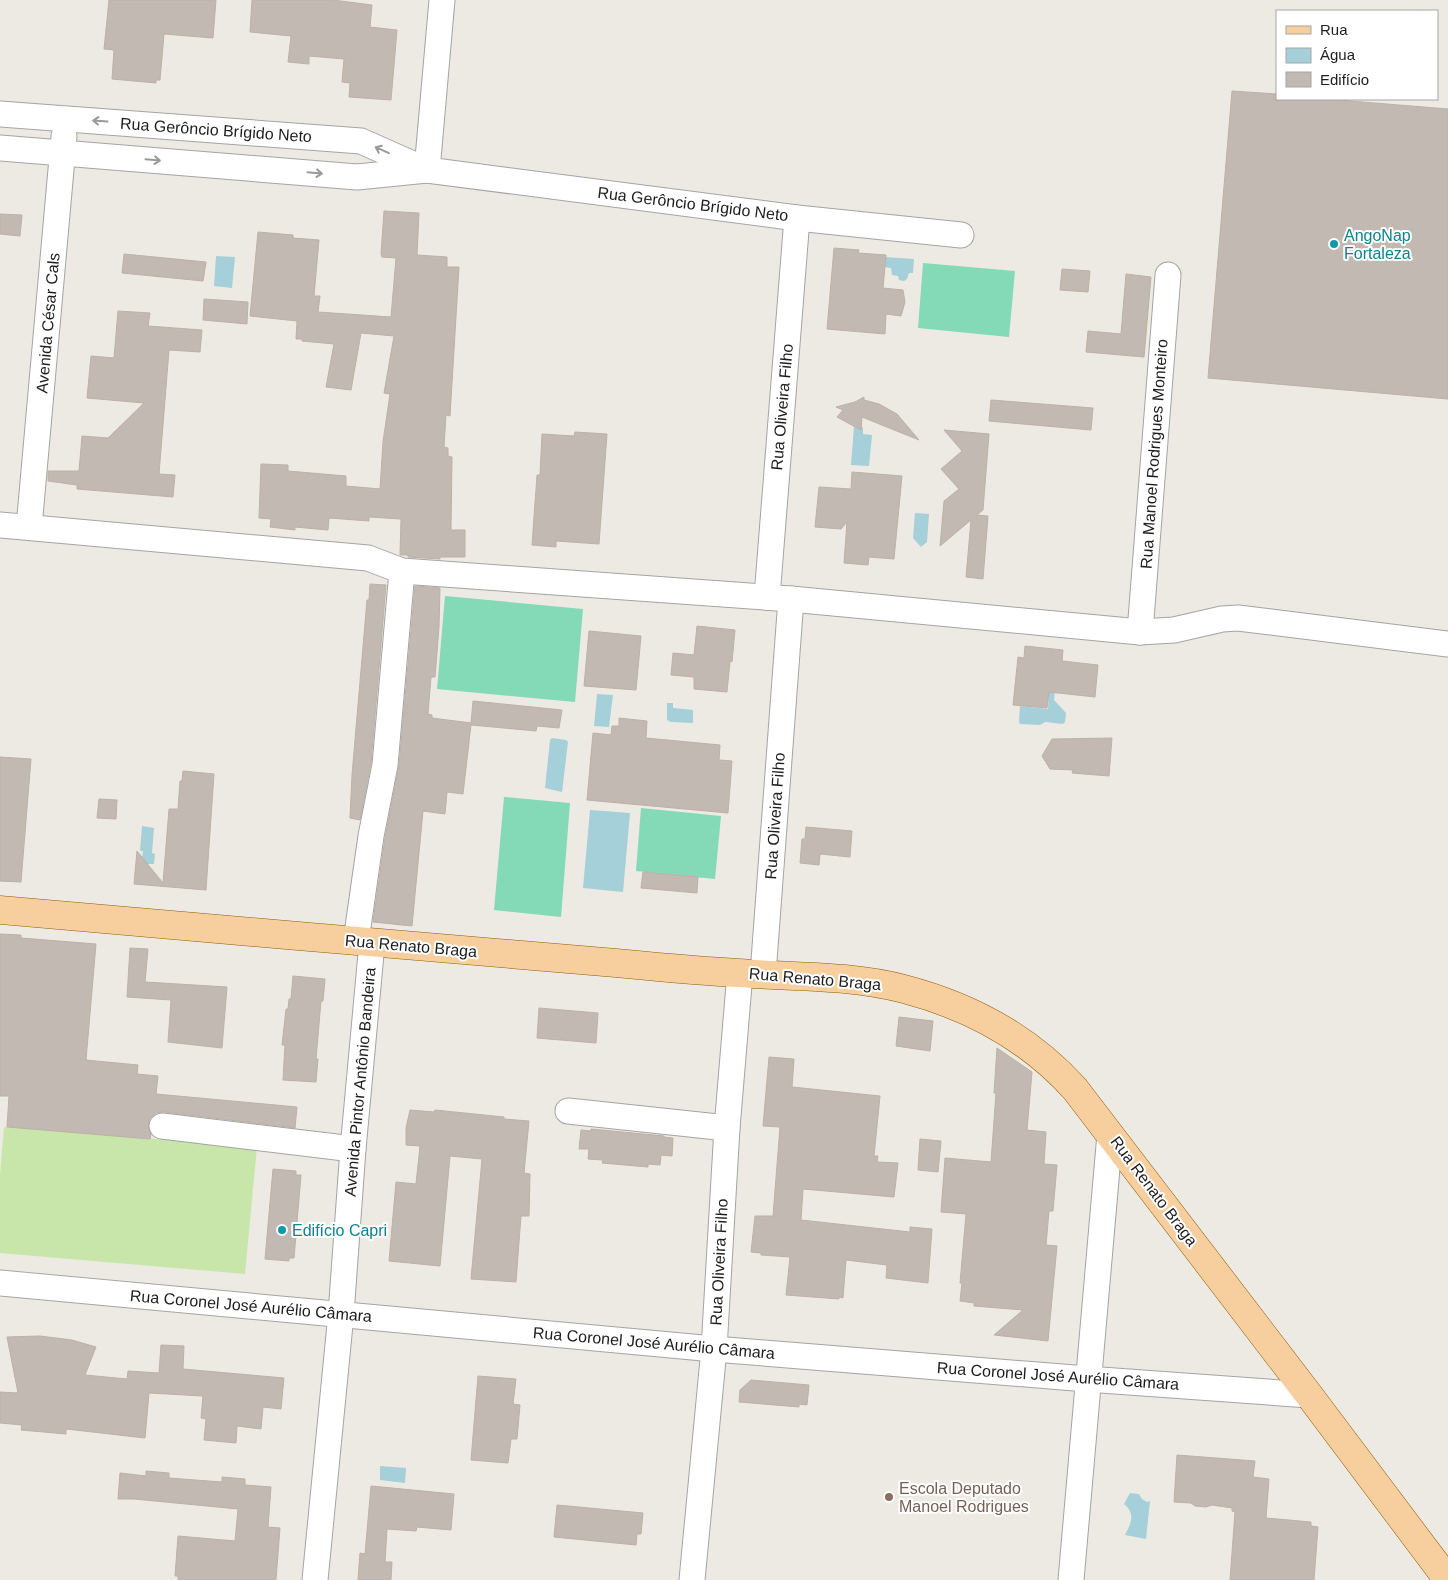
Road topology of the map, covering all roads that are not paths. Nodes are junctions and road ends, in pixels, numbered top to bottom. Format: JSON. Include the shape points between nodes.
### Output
{"nodes":[{"id":1,"x":442,"y":0,"type":"edge"},
{"id":2,"x":0,"y":114,"type":"edge"},
{"id":3,"x":66,"y":119,"type":"junction"},
{"id":4,"x":0,"y":148,"type":"edge"},
{"id":5,"x":62,"y":153,"type":"junction"},
{"id":6,"x":427,"y":170,"type":"junction"},
{"id":7,"x":797,"y":218,"type":"junction"},
{"id":8,"x":961,"y":234,"type":"dead end"},
{"id":9,"x":1168,"y":275,"type":"dead end"},
{"id":10,"x":0,"y":525,"type":"edge"},
{"id":11,"x":29,"y":527,"type":"junction"},
{"id":12,"x":402,"y":571,"type":"junction"},
{"id":13,"x":779,"y":598,"type":"junction"},
{"id":14,"x":1140,"y":632,"type":"junction"},
{"id":15,"x":1448,"y":644,"type":"edge"},
{"id":16,"x":0,"y":910,"type":"edge"},
{"id":17,"x":364,"y":942,"type":"junction"},
{"id":18,"x":752,"y":974,"type":"junction"},
{"id":19,"x":568,"y":1111,"type":"dead end"},
{"id":20,"x":162,"y":1126,"type":"dead end"},
{"id":21,"x":727,"y":1128,"type":"junction"},
{"id":22,"x":1110,"y":1134,"type":"junction"},
{"id":23,"x":353,"y":1149,"type":"junction"},
{"id":24,"x":0,"y":1283,"type":"edge"},
{"id":25,"x":341,"y":1314,"type":"junction"},
{"id":26,"x":714,"y":1349,"type":"junction"},
{"id":27,"x":1088,"y":1379,"type":"junction"},
{"id":28,"x":1309,"y":1395,"type":"junction"},
{"id":29,"x":315,"y":1580,"type":"edge"},
{"id":30,"x":692,"y":1580,"type":"edge"},
{"id":31,"x":1070,"y":1580,"type":"edge"},
{"id":32,"x":1448,"y":1580,"type":"edge"}],
"edges":[{"from":1,"to":6,"type":"street"},
{"from":2,"to":3,"type":"street","name":"Rua Gerôncio Brígido Neto"},
{"from":3,"to":5,"type":"street","name":"Avenida César Cals"},
{"from":6,"to":3,"type":"street","name":"Rua Gerôncio Brígido Neto","one_way":true,"via":[[361,140]]},
{"from":4,"to":5,"type":"street","name":"Rua Gerôncio Brígido Neto"},
{"from":5,"to":6,"type":"street","name":"Rua Gerôncio Brígido Neto","one_way":true,"via":[[357,177]]},
{"from":5,"to":11,"type":"street","name":"Avenida César Cals"},
{"from":6,"to":7,"type":"street","name":"Rua Gerôncio Brígido Neto"},
{"from":7,"to":8,"type":"street","name":"Rua Gerôncio Brígido Neto"},
{"from":7,"to":13,"type":"street","name":"Rua Oliveira Filho"},
{"from":9,"to":14,"type":"street","name":"Rua Manoel Rodrigues Monteiro"},
{"from":10,"to":11,"type":"street"},
{"from":11,"to":12,"type":"street","via":[[368,558]]},
{"from":12,"to":13,"type":"street"},
{"from":12,"to":17,"type":"street","name":"Avenida Pintor Antônio Bandeira","via":[[385,765],[372,836]]},
{"from":13,"to":14,"type":"street"},
{"from":13,"to":18,"type":"street","name":"Rua Oliveira Filho"},
{"from":14,"to":15,"type":"street","via":[[1174,630],[1222,618],[1238,618]]},
{"from":16,"to":17,"type":"main road","name":"Rua Renato Braga"},
{"from":17,"to":18,"type":"main road","name":"Rua Renato Braga"},
{"from":17,"to":23,"type":"street","name":"Avenida Pintor Antônio Bandeira"},
{"from":18,"to":21,"type":"street","name":"Rua Oliveira Filho"},
{"from":18,"to":22,"type":"main road","name":"Rua Renato Braga","via":[[875,982],[914,992],[978,1016],[1015,1038],[1061,1074]]},
{"from":19,"to":21,"type":"street"},
{"from":20,"to":23,"type":"street"},
{"from":21,"to":26,"type":"street","name":"Rua Oliveira Filho"},
{"from":22,"to":27,"type":"street"},
{"from":22,"to":28,"type":"main road","name":"Rua Renato Braga"},
{"from":23,"to":25,"type":"street","name":"Avenida Pintor Antônio Bandeira"},
{"from":24,"to":25,"type":"street","name":"Rua Coronel José Aurélio Câmara"},
{"from":25,"to":26,"type":"street","name":"Rua Coronel José Aurélio Câmara"},
{"from":25,"to":29,"type":"street","name":"Avenida Pintor Antônio Bandeira"},
{"from":26,"to":27,"type":"street","name":"Rua Coronel José Aurélio Câmara"},
{"from":26,"to":30,"type":"street","name":"Rua Oliveira Filho"},
{"from":27,"to":28,"type":"street","name":"Rua Coronel José Aurélio Câmara"},
{"from":27,"to":31,"type":"street"},
{"from":28,"to":32,"type":"main road","name":"Rua Renato Braga"}]}
